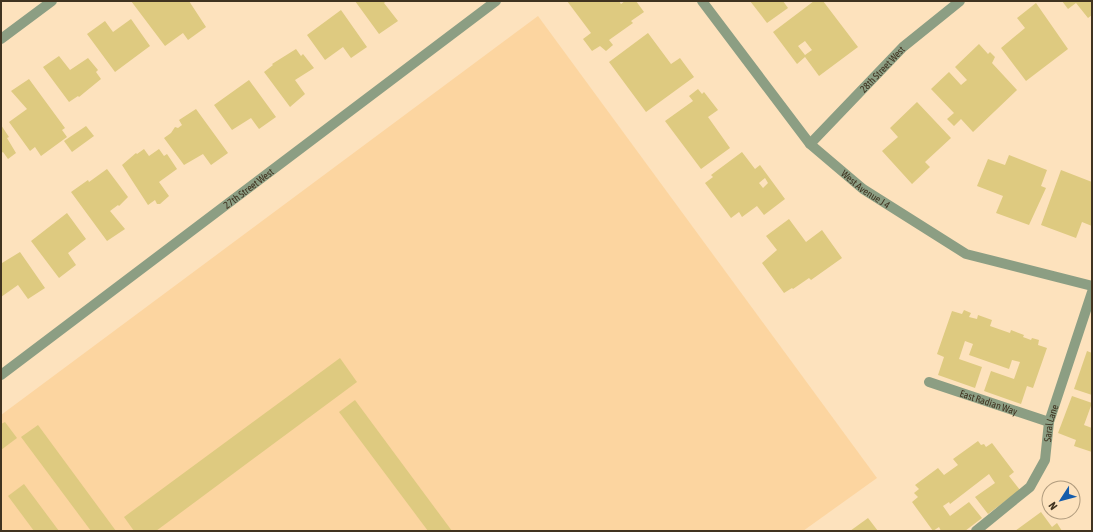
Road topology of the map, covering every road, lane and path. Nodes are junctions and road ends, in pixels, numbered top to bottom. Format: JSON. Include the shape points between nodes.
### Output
{"nodes":[{"id":1,"x":52,"y":1,"type":"edge"},
{"id":2,"x":496,"y":1,"type":"edge"},
{"id":3,"x":702,"y":1,"type":"edge"},
{"id":4,"x":960,"y":1,"type":"edge"},
{"id":5,"x":1,"y":39,"type":"edge"},
{"id":6,"x":810,"y":144,"type":"junction"},
{"id":7,"x":1092,"y":286,"type":"edge"},
{"id":8,"x":1092,"y":292,"type":"edge"},
{"id":9,"x":1,"y":375,"type":"edge"},
{"id":10,"x":928,"y":382,"type":"dead end"},
{"id":11,"x":1049,"y":422,"type":"junction"},
{"id":12,"x":976,"y":531,"type":"edge"}],
"edges":[{"from":1,"to":5,"type":"street"},
{"from":2,"to":9,"type":"street","name":"27th Street West"},
{"from":3,"to":6,"type":"street","name":"West Avenue J 4"},
{"from":4,"to":6,"type":"street","name":"28th Street West","via":[[903,47]]},
{"from":6,"to":7,"type":"street","name":"West Avenue J 4","via":[[864,189],[966,254]]},
{"from":8,"to":11,"type":"street","name":"Saral Lane"},
{"from":10,"to":11,"type":"street","name":"East Radian Way"},
{"from":11,"to":12,"type":"street","name":"Saral Lane","via":[[1045,460],[1030,487]]}]}
